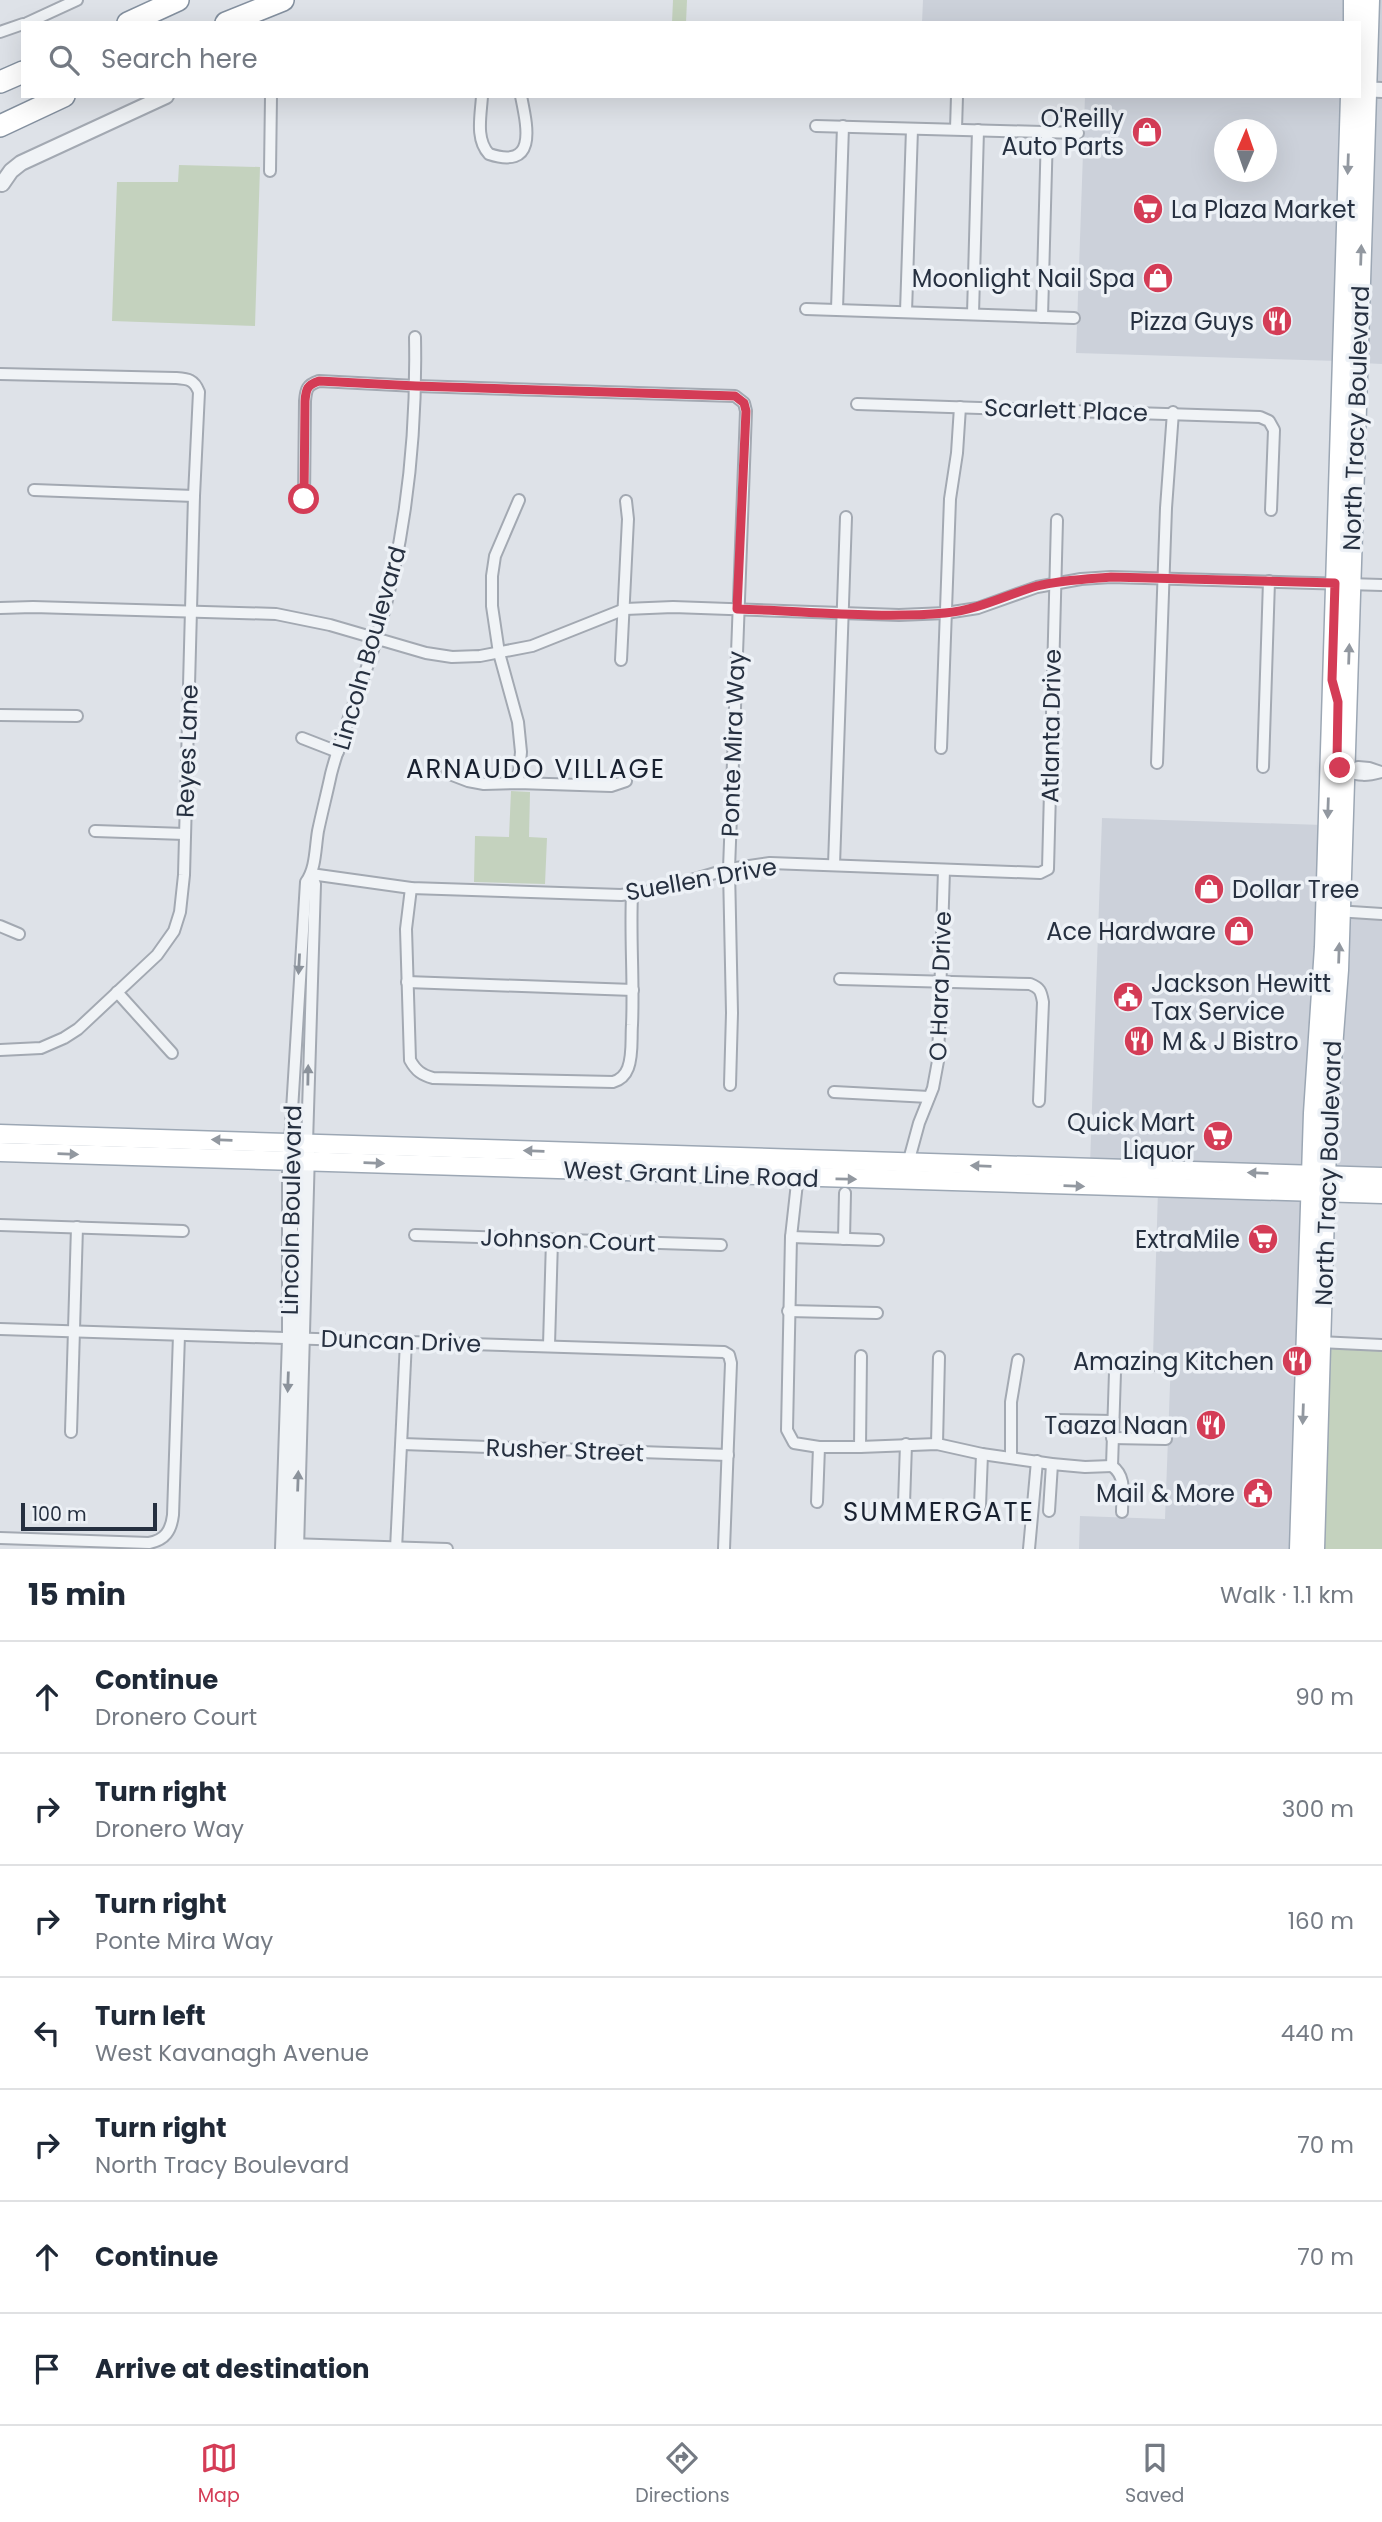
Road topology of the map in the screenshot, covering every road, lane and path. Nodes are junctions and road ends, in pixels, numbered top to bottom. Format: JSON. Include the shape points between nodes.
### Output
{"nodes":[{"id":1,"x":77,"y":0,"type":"edge"},
{"id":2,"x":178,"y":0,"type":"edge"},
{"id":3,"x":283,"y":0,"type":"edge"},
{"id":4,"x":1353,"y":0,"type":"edge"},
{"id":5,"x":1370,"y":0,"type":"edge"},
{"id":6,"x":30,"y":21,"type":"edge"},
{"id":7,"x":132,"y":21,"type":"edge"},
{"id":8,"x":231,"y":21,"type":"edge"},
{"id":9,"x":1353,"y":21,"type":"edge"},
{"id":10,"x":21,"y":24,"type":"edge"},
{"id":11,"x":0,"y":32,"type":"edge"},
{"id":12,"x":21,"y":73,"type":"edge"},
{"id":13,"x":0,"y":82,"type":"edge"},
{"id":14,"x":1365,"y":91,"type":"edge"},
{"id":15,"x":60,"y":98,"type":"edge"},
{"id":16,"x":162,"y":98,"type":"edge"},
{"id":17,"x":271,"y":98,"type":"edge"},
{"id":18,"x":482,"y":98,"type":"edge"},
{"id":19,"x":521,"y":98,"type":"edge"},
{"id":20,"x":957,"y":98,"type":"edge"},
{"id":21,"x":0,"y":126,"type":"edge"},
{"id":22,"x":816,"y":126,"type":"dead end"},
{"id":23,"x":843,"y":126,"type":"junction"},
{"id":24,"x":912,"y":128,"type":"junction"},
{"id":25,"x":956,"y":129,"type":"junction"},
{"id":26,"x":978,"y":130,"type":"junction"},
{"id":27,"x":1047,"y":132,"type":"junction"},
{"id":28,"x":1078,"y":133,"type":"dead end"},
{"id":29,"x":270,"y":171,"type":"dead end"},
{"id":30,"x":2,"y":184,"type":"dead end"},
{"id":31,"x":806,"y":309,"type":"dead end"},
{"id":32,"x":837,"y":309,"type":"junction"},
{"id":33,"x":906,"y":312,"type":"junction"},
{"id":34,"x":973,"y":314,"type":"junction"},
{"id":35,"x":1042,"y":317,"type":"junction"},
{"id":36,"x":1074,"y":318,"type":"dead end"},
{"id":37,"x":415,"y":337,"type":"dead end"},
{"id":38,"x":0,"y":374,"type":"edge"},
{"id":39,"x":416,"y":386,"type":"junction"},
{"id":40,"x":857,"y":404,"type":"dead end"},
{"id":41,"x":960,"y":407,"type":"junction"},
{"id":42,"x":1174,"y":412,"type":"junction"},
{"id":43,"x":34,"y":489,"type":"dead end"},
{"id":44,"x":194,"y":496,"type":"junction"},
{"id":45,"x":304,"y":499,"type":"dead end"},
{"id":46,"x":519,"y":500,"type":"dead end"},
{"id":47,"x":626,"y":501,"type":"dead end"},
{"id":48,"x":1271,"y":510,"type":"dead end"},
{"id":49,"x":846,"y":517,"type":"dead end"},
{"id":50,"x":1057,"y":520,"type":"dead end"},
{"id":51,"x":1163,"y":578,"type":"junction"},
{"id":52,"x":1269,"y":581,"type":"junction"},
{"id":53,"x":1054,"y":583,"type":"junction"},
{"id":54,"x":1343,"y":583,"type":"junction"},
{"id":55,"x":1382,"y":585,"type":"edge"},
{"id":56,"x":0,"y":608,"type":"edge"},
{"id":57,"x":625,"y":609,"type":"junction"},
{"id":58,"x":737,"y":609,"type":"junction"},
{"id":59,"x":191,"y":610,"type":"junction"},
{"id":60,"x":842,"y":612,"type":"junction"},
{"id":61,"x":946,"y":613,"type":"junction"},
{"id":62,"x":377,"y":639,"type":"junction"},
{"id":63,"x":499,"y":653,"type":"junction"},
{"id":64,"x":621,"y":660,"type":"dead end"},
{"id":65,"x":1332,"y":680,"type":"junction"},
{"id":66,"x":0,"y":715,"type":"edge"},
{"id":67,"x":77,"y":716,"type":"dead end"},
{"id":68,"x":302,"y":738,"type":"dead end"},
{"id":69,"x":941,"y":748,"type":"dead end"},
{"id":70,"x":338,"y":752,"type":"junction"},
{"id":71,"x":1157,"y":762,"type":"dead end"},
{"id":72,"x":1263,"y":767,"type":"dead end"},
{"id":73,"x":1345,"y":771,"type":"junction"},
{"id":74,"x":1381,"y":772,"type":"edge"},
{"id":75,"x":447,"y":774,"type":"dead end"},
{"id":76,"x":626,"y":781,"type":"dead end"},
{"id":77,"x":518,"y":783,"type":"junction"},
{"id":78,"x":95,"y":831,"type":"dead end"},
{"id":79,"x":184,"y":834,"type":"junction"},
{"id":80,"x":1327,"y":848,"type":"junction"},
{"id":81,"x":834,"y":864,"type":"junction"},
{"id":82,"x":729,"y":869,"type":"junction"},
{"id":83,"x":1048,"y":869,"type":"joint"},
{"id":84,"x":944,"y":870,"type":"junction"},
{"id":85,"x":312,"y":874,"type":"junction"},
{"id":86,"x":411,"y":888,"type":"junction"},
{"id":87,"x":632,"y":894,"type":"junction"},
{"id":88,"x":1340,"y":912,"type":"junction"},
{"id":89,"x":1382,"y":914,"type":"edge"},
{"id":90,"x":0,"y":926,"type":"edge"},
{"id":91,"x":19,"y":934,"type":"dead end"},
{"id":92,"x":840,"y":979,"type":"dead end"},
{"id":93,"x":940,"y":981,"type":"junction"},
{"id":94,"x":407,"y":982,"type":"junction"},
{"id":95,"x":633,"y":990,"type":"junction"},
{"id":96,"x":117,"y":992,"type":"junction"},
{"id":97,"x":0,"y":1050,"type":"edge"},
{"id":98,"x":172,"y":1053,"type":"dead end"},
{"id":99,"x":730,"y":1085,"type":"dead end"},
{"id":100,"x":834,"y":1092,"type":"dead end"},
{"id":101,"x":929,"y":1097,"type":"junction"},
{"id":102,"x":1039,"y":1101,"type":"dead end"},
{"id":103,"x":0,"y":1134,"type":"edge"},
{"id":104,"x":0,"y":1152,"type":"edge"},
{"id":105,"x":298,"y":1152,"type":"junction"},
{"id":106,"x":909,"y":1163,"type":"junction"},
{"id":107,"x":1055,"y":1168,"type":"junction"},
{"id":108,"x":798,"y":1169,"type":"junction"},
{"id":109,"x":1382,"y":1177,"type":"edge"},
{"id":110,"x":900,"y":1180,"type":"junction"},
{"id":111,"x":1318,"y":1183,"type":"junction"},
{"id":112,"x":1022,"y":1184,"type":"junction"},
{"id":113,"x":845,"y":1194,"type":"dead end"},
{"id":114,"x":1382,"y":1194,"type":"edge"},
{"id":115,"x":0,"y":1225,"type":"edge"},
{"id":116,"x":77,"y":1227,"type":"junction"},
{"id":117,"x":183,"y":1231,"type":"dead end"},
{"id":118,"x":415,"y":1235,"type":"dead end"},
{"id":119,"x":790,"y":1237,"type":"junction"},
{"id":120,"x":844,"y":1239,"type":"junction"},
{"id":121,"x":552,"y":1240,"type":"junction"},
{"id":122,"x":878,"y":1240,"type":"dead end"},
{"id":123,"x":721,"y":1245,"type":"dead end"},
{"id":124,"x":1307,"y":1294,"type":"junction"},
{"id":125,"x":788,"y":1311,"type":"junction"},
{"id":126,"x":877,"y":1313,"type":"dead end"},
{"id":127,"x":0,"y":1329,"type":"edge"},
{"id":128,"x":73,"y":1331,"type":"junction"},
{"id":129,"x":179,"y":1335,"type":"junction"},
{"id":130,"x":296,"y":1338,"type":"junction"},
{"id":131,"x":406,"y":1341,"type":"junction"},
{"id":132,"x":1321,"y":1343,"type":"junction"},
{"id":133,"x":549,"y":1345,"type":"junction"},
{"id":134,"x":1382,"y":1345,"type":"edge"},
{"id":135,"x":861,"y":1356,"type":"dead end"},
{"id":136,"x":939,"y":1357,"type":"dead end"},
{"id":137,"x":1018,"y":1360,"type":"dead end"},
{"id":138,"x":1166,"y":1365,"type":"dead end"},
{"id":139,"x":1057,"y":1420,"type":"dead end"},
{"id":140,"x":1113,"y":1421,"type":"junction"},
{"id":141,"x":71,"y":1432,"type":"dead end"},
{"id":142,"x":1112,"y":1438,"type":"junction"},
{"id":143,"x":1166,"y":1439,"type":"dead end"},
{"id":144,"x":402,"y":1444,"type":"junction"},
{"id":145,"x":906,"y":1444,"type":"junction"},
{"id":146,"x":937,"y":1444,"type":"junction"},
{"id":147,"x":819,"y":1447,"type":"junction"},
{"id":148,"x":860,"y":1447,"type":"junction"},
{"id":149,"x":982,"y":1454,"type":"junction"},
{"id":150,"x":727,"y":1455,"type":"junction"},
{"id":151,"x":1011,"y":1456,"type":"junction"},
{"id":152,"x":1037,"y":1461,"type":"junction"},
{"id":153,"x":1052,"y":1464,"type":"junction"},
{"id":154,"x":1112,"y":1466,"type":"junction"},
{"id":155,"x":817,"y":1502,"type":"dead end"},
{"id":156,"x":904,"y":1504,"type":"dead end"},
{"id":157,"x":980,"y":1506,"type":"dead end"},
{"id":158,"x":1049,"y":1511,"type":"dead end"},
{"id":159,"x":1122,"y":1512,"type":"dead end"},
{"id":160,"x":0,"y":1538,"type":"edge"},
{"id":161,"x":88,"y":1545,"type":"edge"},
{"id":162,"x":289,"y":1546,"type":"edge"},
{"id":163,"x":396,"y":1548,"type":"edge"},
{"id":164,"x":447,"y":1549,"type":"edge"},
{"id":165,"x":724,"y":1549,"type":"edge"},
{"id":166,"x":1029,"y":1549,"type":"edge"},
{"id":167,"x":1299,"y":1549,"type":"edge"},
{"id":168,"x":1315,"y":1549,"type":"edge"}],
"edges":[{"from":1,"to":6,"type":"street"},
{"from":2,"to":7,"type":"highway"},
{"from":3,"to":8,"type":"highway"},
{"from":4,"to":9,"type":"main road"},
{"from":5,"to":14,"type":"main road","name":"North Tracy Boulevard"},
{"from":10,"to":11,"type":"street"},
{"from":12,"to":13,"type":"highway"},
{"from":14,"to":54,"type":"main road","name":"North Tracy Boulevard"},
{"from":15,"to":21,"type":"highway"},
{"from":16,"to":30,"type":"street","via":[[21,163]]},
{"from":17,"to":29,"type":"street"},
{"from":18,"to":19,"type":"street","via":[[482,147],[497,157],[512,157],[526,145]]},
{"from":20,"to":25,"type":"street"},
{"from":22,"to":23,"type":"street"},
{"from":23,"to":24,"type":"street"},
{"from":23,"to":32,"type":"street"},
{"from":24,"to":25,"type":"street"},
{"from":24,"to":33,"type":"street"},
{"from":25,"to":26,"type":"street"},
{"from":26,"to":27,"type":"street"},
{"from":26,"to":34,"type":"street"},
{"from":27,"to":28,"type":"street"},
{"from":27,"to":35,"type":"street"},
{"from":31,"to":32,"type":"street"},
{"from":32,"to":33,"type":"street"},
{"from":33,"to":34,"type":"street"},
{"from":34,"to":35,"type":"street"},
{"from":35,"to":36,"type":"street"},
{"from":37,"to":39,"type":"street","name":"Lincoln Boulevard"},
{"from":38,"to":44,"type":"street","name":"Reyes Lane","via":[[164,377],[196,383],[200,392]]},
{"from":39,"to":45,"type":"street","via":[[310,384],[306,389]]},
{"from":39,"to":58,"type":"street","name":"Ponte Mira Way","via":[[735,396],[746,411]]},
{"from":39,"to":62,"type":"street","name":"Lincoln Boulevard","via":[[403,531]]},
{"from":40,"to":41,"type":"street","name":"Scarlett Place"},
{"from":41,"to":42,"type":"street","name":"Scarlett Place"},
{"from":41,"to":61,"type":"street","via":[[950,499]]},
{"from":42,"to":48,"type":"street","name":"Scarlett Place","via":[[1255,416],[1272,425]]},
{"from":42,"to":51,"type":"street"},
{"from":43,"to":44,"type":"street"},
{"from":44,"to":59,"type":"street","name":"Reyes Lane"},
{"from":46,"to":63,"type":"street","via":[[495,556],[492,576]]},
{"from":47,"to":57,"type":"street"},
{"from":49,"to":60,"type":"street"},
{"from":50,"to":53,"type":"street","name":"Atlanta Drive"},
{"from":51,"to":52,"type":"street"},
{"from":51,"to":53,"type":"street"},
{"from":51,"to":71,"type":"street"},
{"from":52,"to":54,"type":"street"},
{"from":52,"to":72,"type":"street"},
{"from":53,"to":61,"type":"street","via":[[978,608]]},
{"from":53,"to":83,"type":"street","name":"Atlanta Drive"},
{"from":54,"to":55,"type":"street"},
{"from":54,"to":65,"type":"main road","name":"North Tracy Boulevard"},
{"from":73,"to":54,"type":"main road","name":"North Tracy Boulevard","one_way":true},
{"from":56,"to":59,"type":"street"},
{"from":57,"to":58,"type":"street"},
{"from":57,"to":63,"type":"street","via":[[532,646]]},
{"from":57,"to":64,"type":"street"},
{"from":58,"to":60,"type":"street"},
{"from":58,"to":82,"type":"street","name":"Ponte Mira Way"},
{"from":59,"to":62,"type":"street","via":[[296,617]]},
{"from":59,"to":79,"type":"street","name":"Reyes Lane"},
{"from":60,"to":61,"type":"street"},
{"from":60,"to":81,"type":"street"},
{"from":61,"to":69,"type":"street"},
{"from":62,"to":63,"type":"street","via":[[452,657]]},
{"from":62,"to":70,"type":"street","name":"Lincoln Boulevard"},
{"from":63,"to":77,"type":"street","via":[[518,722]]},
{"from":65,"to":73,"type":"street","via":[[1338,702],[1337,763]]},
{"from":65,"to":80,"type":"main road","name":"North Tracy Boulevard","one_way":true},
{"from":66,"to":67,"type":"street"},
{"from":68,"to":70,"type":"street"},
{"from":70,"to":85,"type":"street","name":"Lincoln Boulevard"},
{"from":73,"to":74,"type":"street","via":[[1358,767]]},
{"from":73,"to":88,"type":"main road","name":"North Tracy Boulevard"},
{"from":75,"to":77,"type":"street","via":[[484,784]]},
{"from":76,"to":77,"type":"street","via":[[611,786]]},
{"from":78,"to":79,"type":"street"},
{"from":79,"to":96,"type":"street","name":"Reyes Lane","via":[[183,887],[174,931],[157,955]]},
{"from":80,"to":88,"type":"street","via":[[1333,860],[1334,908]]},
{"from":80,"to":111,"type":"main road","name":"North Tracy Boulevard"},
{"from":81,"to":82,"type":"street","name":"Suellen Drive","via":[[770,863]]},
{"from":81,"to":84,"type":"street","name":"Suellen Drive"},
{"from":82,"to":87,"type":"street","name":"Suellen Drive"},
{"from":82,"to":99,"type":"street","name":"Ponte Mira Way"},
{"from":83,"to":84,"type":"street","name":"Suellen Drive","via":[[1028,874]]},
{"from":84,"to":93,"type":"street","name":"O Hara Drive"},
{"from":85,"to":86,"type":"street","name":"Suellen Drive"},
{"from":105,"to":85,"type":"street","name":"Lincoln Boulevard","one_way":true},
{"from":85,"to":105,"type":"street","name":"Lincoln Boulevard","one_way":true,"via":[[306,883],[302,921]]},
{"from":86,"to":87,"type":"street","name":"Suellen Drive"},
{"from":86,"to":94,"type":"street"},
{"from":87,"to":95,"type":"street"},
{"from":88,"to":89,"type":"street"},
{"from":111,"to":88,"type":"main road","name":"North Tracy Boulevard","one_way":true},
{"from":90,"to":91,"type":"street"},
{"from":92,"to":93,"type":"street"},
{"from":93,"to":101,"type":"street","name":"O Hara Drive","via":[[938,1061]]},
{"from":93,"to":102,"type":"street","via":[[1038,988],[1043,1002]]},
{"from":94,"to":95,"type":"street"},
{"from":94,"to":95,"type":"street","via":[[410,1060],[414,1069],[433,1078],[620,1080],[631,1054]]},
{"from":96,"to":97,"type":"street","name":"Reyes Lane","via":[[64,1038],[41,1048]]},
{"from":96,"to":98,"type":"street"},
{"from":100,"to":101,"type":"street"},
{"from":101,"to":106,"type":"street","name":"O Hara Drive"},
{"from":105,"to":103,"type":"main road","name":"West Grant Line Road","one_way":true},
{"from":104,"to":105,"type":"main road","name":"West Grant Line Road","one_way":true},
{"from":105,"to":108,"type":"main road","name":"West Grant Line Road"},
{"from":105,"to":130,"type":"street","name":"Lincoln Boulevard"},
{"from":107,"to":106,"type":"main road","name":"West Grant Line Road","one_way":true},
{"from":106,"to":108,"type":"main road","name":"West Grant Line Road"},
{"from":106,"to":110,"type":"street","name":"O Hara Drive"},
{"from":111,"to":107,"type":"main road","name":"West Grant Line Road","one_way":true},
{"from":107,"to":112,"type":"main road","via":[[1026,1178]]},
{"from":108,"to":110,"type":"main road","name":"West Grant Line Road","one_way":true},
{"from":108,"to":119,"type":"street"},
{"from":109,"to":111,"type":"main road","name":"West Grant Line Road"},
{"from":110,"to":112,"type":"main road","name":"West Grant Line Road"},
{"from":112,"to":111,"type":"main road","name":"West Grant Line Road","one_way":true},
{"from":111,"to":114,"type":"main road","name":"West Grant Line Road"},
{"from":111,"to":124,"type":"main road","name":"North Tracy Boulevard"},
{"from":111,"to":132,"type":"main road","name":"North Tracy Boulevard"},
{"from":113,"to":120,"type":"street"},
{"from":115,"to":116,"type":"street"},
{"from":116,"to":117,"type":"street"},
{"from":116,"to":128,"type":"street"},
{"from":118,"to":121,"type":"street","name":"Johnson Court"},
{"from":119,"to":120,"type":"street"},
{"from":119,"to":125,"type":"street"},
{"from":120,"to":122,"type":"street"},
{"from":121,"to":123,"type":"street","name":"Johnson Court"},
{"from":121,"to":133,"type":"street"},
{"from":124,"to":132,"type":"street","via":[[1314,1306],[1313,1333]]},
{"from":124,"to":167,"type":"main road","name":"North Tracy Boulevard","one_way":true},
{"from":125,"to":126,"type":"street"},
{"from":125,"to":147,"type":"street","via":[[787,1430],[794,1443]]},
{"from":127,"to":128,"type":"street","name":"Duncan Drive"},
{"from":128,"to":129,"type":"street","name":"Duncan Drive"},
{"from":128,"to":141,"type":"street"},
{"from":129,"to":130,"type":"street","name":"Duncan Drive"},
{"from":129,"to":161,"type":"street","via":[[172,1526],[158,1541]]},
{"from":130,"to":131,"type":"street","name":"Duncan Drive"},
{"from":130,"to":162,"type":"street","name":"Lincoln Boulevard"},
{"from":131,"to":133,"type":"street","name":"Duncan Drive"},
{"from":131,"to":144,"type":"street"},
{"from":132,"to":134,"type":"street"},
{"from":132,"to":168,"type":"main road","name":"North Tracy Boulevard"},
{"from":133,"to":150,"type":"street","name":"Duncan Drive","via":[[729,1355]]},
{"from":135,"to":148,"type":"street"},
{"from":136,"to":146,"type":"street"},
{"from":137,"to":151,"type":"street","via":[[1011,1402]]},
{"from":138,"to":140,"type":"street","via":[[1118,1367]]},
{"from":139,"to":140,"type":"street"},
{"from":140,"to":142,"type":"street"},
{"from":142,"to":143,"type":"street"},
{"from":142,"to":154,"type":"street"},
{"from":144,"to":150,"type":"street","name":"Rusher Street"},
{"from":144,"to":163,"type":"street"},
{"from":145,"to":146,"type":"street"},
{"from":145,"to":148,"type":"street"},
{"from":145,"to":156,"type":"street"},
{"from":146,"to":149,"type":"street"},
{"from":147,"to":148,"type":"street"},
{"from":147,"to":155,"type":"street"},
{"from":149,"to":151,"type":"street"},
{"from":149,"to":157,"type":"street"},
{"from":150,"to":165,"type":"street"},
{"from":151,"to":152,"type":"street"},
{"from":152,"to":153,"type":"street"},
{"from":152,"to":166,"type":"street"},
{"from":153,"to":154,"type":"street"},
{"from":153,"to":158,"type":"street"},
{"from":154,"to":159,"type":"street","via":[[1122,1478]]},
{"from":160,"to":161,"type":"street"},
{"from":162,"to":163,"type":"street"},
{"from":163,"to":164,"type":"street"}]}
